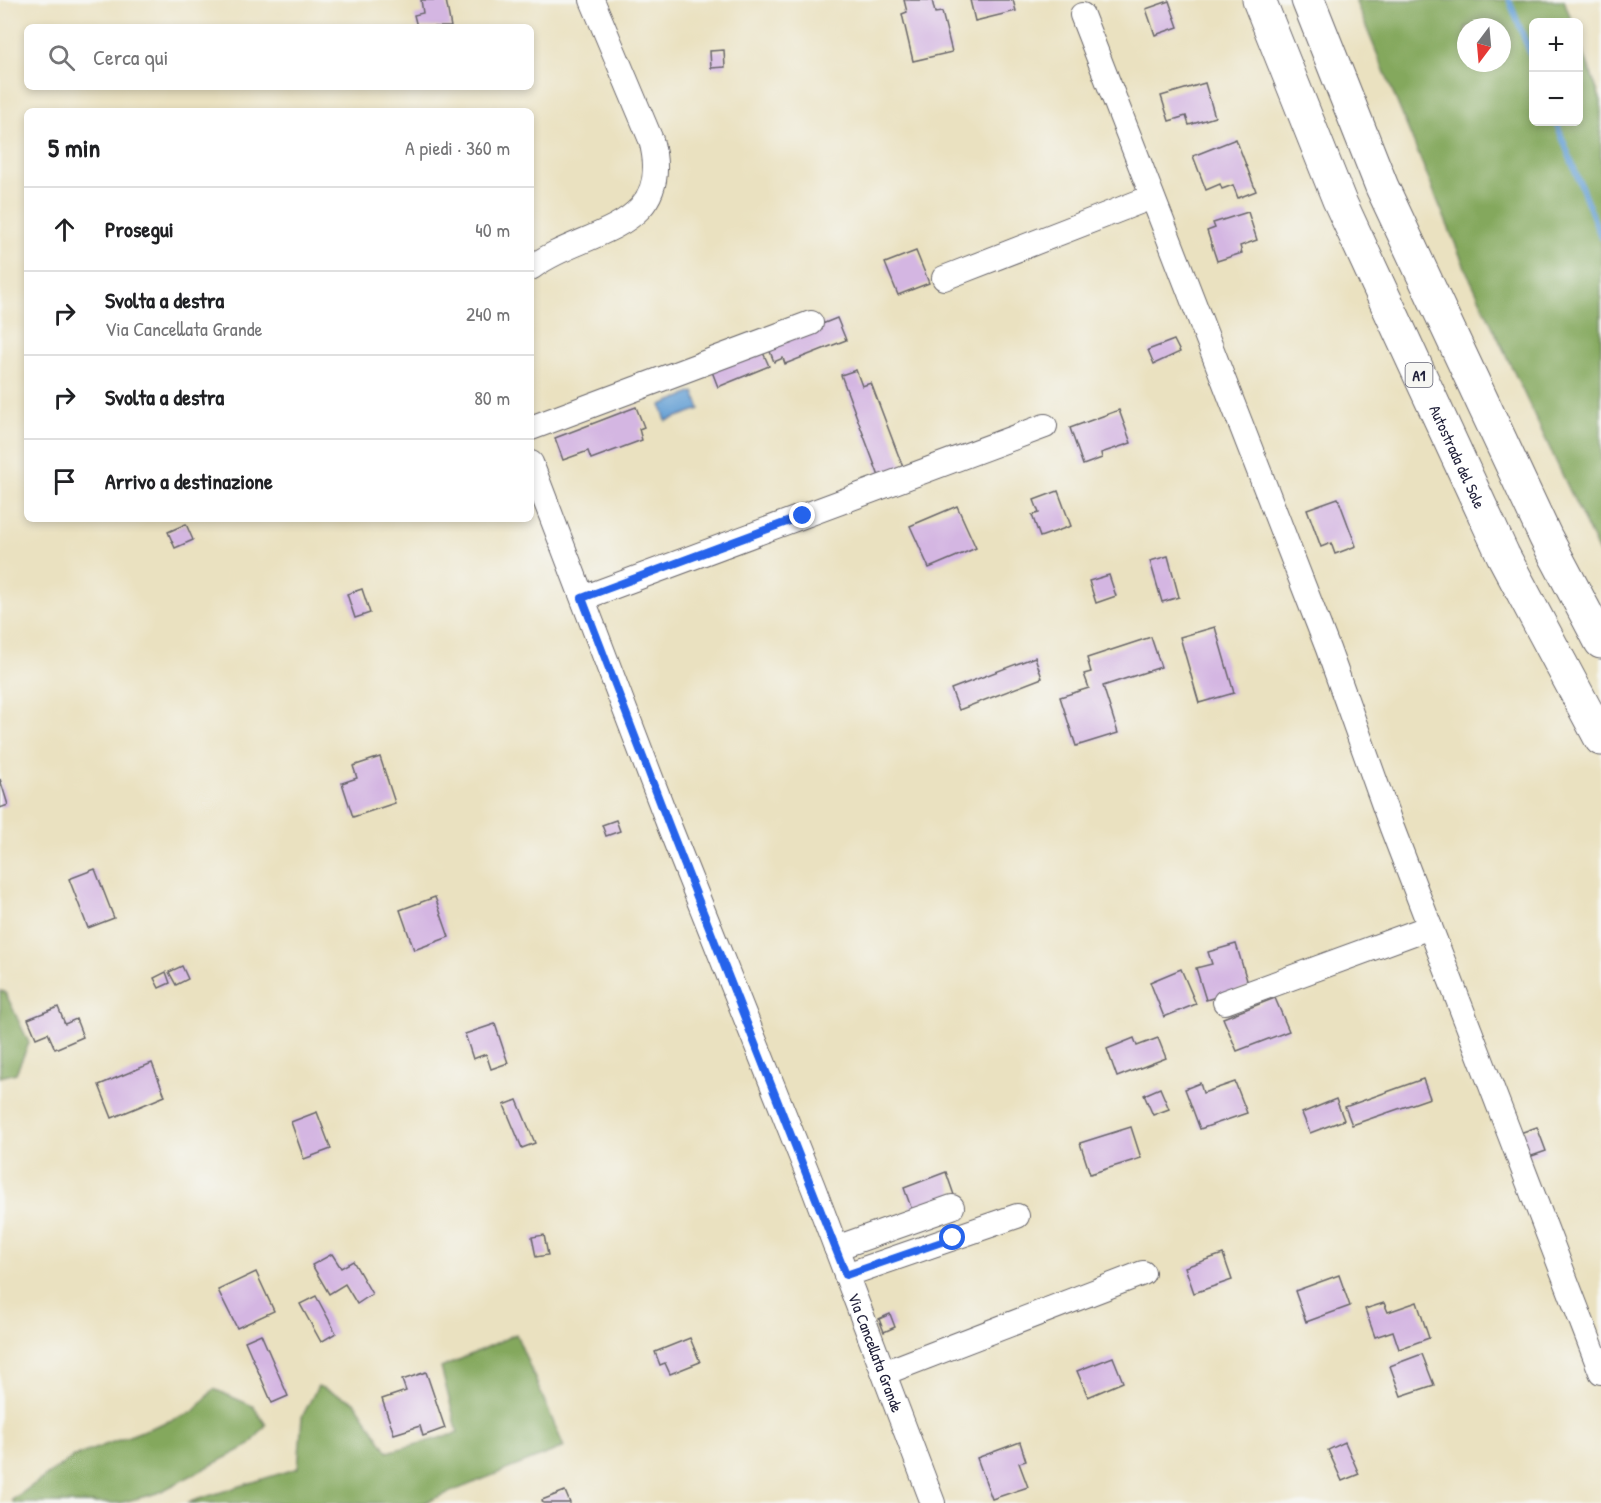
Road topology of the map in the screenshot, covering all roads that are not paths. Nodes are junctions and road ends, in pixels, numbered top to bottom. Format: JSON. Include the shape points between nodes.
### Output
{"nodes":[{"id":1,"x":592,"y":0,"type":"edge"},
{"id":2,"x":1259,"y":0,"type":"edge"},
{"id":3,"x":1308,"y":0,"type":"edge"},
{"id":4,"x":1082,"y":15,"type":"dead end"},
{"id":5,"x":1152,"y":198,"type":"junction"},
{"id":6,"x":534,"y":266,"type":"edge"},
{"id":7,"x":944,"y":278,"type":"dead end"},
{"id":8,"x":811,"y":323,"type":"dead end"},
{"id":9,"x":1045,"y":426,"type":"dead end"},
{"id":10,"x":534,"y":427,"type":"edge"},
{"id":11,"x":534,"y":471,"type":"edge"},
{"id":12,"x":582,"y":598,"type":"junction"},
{"id":13,"x":1601,"y":642,"type":"edge"},
{"id":14,"x":1601,"y":739,"type":"edge"},
{"id":15,"x":1430,"y":927,"type":"junction"},
{"id":16,"x":1225,"y":1002,"type":"dead end"},
{"id":17,"x":952,"y":1207,"type":"dead end"},
{"id":18,"x":1017,"y":1216,"type":"dead end"},
{"id":19,"x":836,"y":1248,"type":"junction"},
{"id":20,"x":1143,"y":1273,"type":"dead end"},
{"id":21,"x":846,"y":1275,"type":"junction"},
{"id":22,"x":1601,"y":1372,"type":"edge"},
{"id":23,"x":884,"y":1373,"type":"junction"},
{"id":24,"x":933,"y":1503,"type":"edge"}],
"edges":[{"from":1,"to":6,"type":"street","via":[[651,140],[656,163],[652,185],[642,206],[625,221]]},
{"from":2,"to":14,"type":"highway","name":"Autostrada del Sole","number":"A1","via":[[1339,200],[1503,555]]},
{"from":3,"to":13,"type":"highway","via":[[1382,187],[1546,538]]},
{"from":4,"to":5,"type":"street"},
{"from":5,"to":7,"type":"street"},
{"from":5,"to":15,"type":"street","via":[[1328,649]]},
{"from":8,"to":10,"type":"street"},
{"from":9,"to":12,"type":"street"},
{"from":11,"to":12,"type":"street","name":"Via Cancellata Grande"},
{"from":12,"to":19,"type":"street","name":"Via Cancellata Grande"},
{"from":15,"to":16,"type":"street"},
{"from":15,"to":22,"type":"street"},
{"from":17,"to":19,"type":"street"},
{"from":18,"to":21,"type":"street"},
{"from":19,"to":21,"type":"street","name":"Via Cancellata Grande"},
{"from":20,"to":23,"type":"street"},
{"from":21,"to":23,"type":"street","name":"Via Cancellata Grande"},
{"from":23,"to":24,"type":"street","name":"Via Cancellata Grande"}]}
